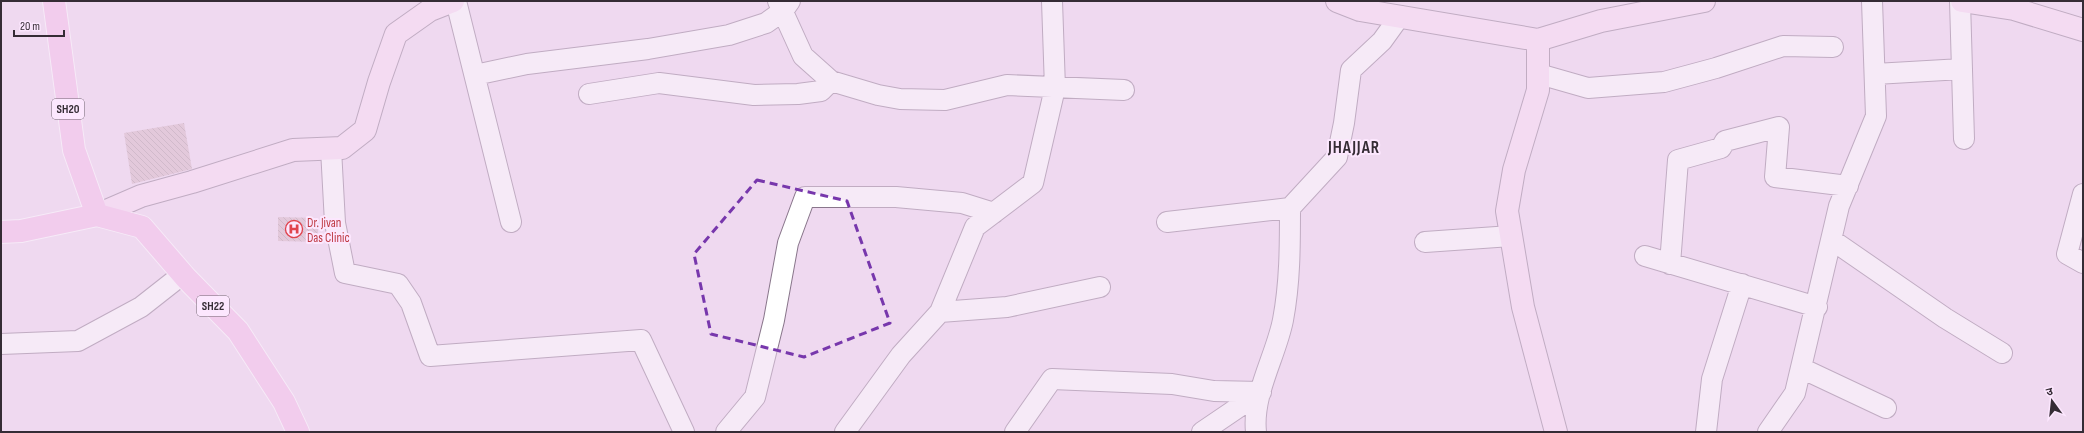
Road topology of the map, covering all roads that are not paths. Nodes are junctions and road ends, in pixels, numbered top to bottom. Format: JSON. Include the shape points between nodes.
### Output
{"nodes":[{"id":1,"x":54,"y":1,"type":"edge"},
{"id":2,"x":455,"y":1,"type":"edge"},
{"id":3,"x":1052,"y":1,"type":"edge"},
{"id":4,"x":1337,"y":1,"type":"edge"},
{"id":5,"x":1704,"y":1,"type":"edge"},
{"id":6,"x":1872,"y":1,"type":"edge"},
{"id":7,"x":1961,"y":1,"type":"edge"},
{"id":8,"x":784,"y":4,"type":"edge"},
{"id":9,"x":1367,"y":6,"type":"edge"},
{"id":10,"x":1400,"y":16,"type":"junction"},
{"id":11,"x":2083,"y":30,"type":"edge"},
{"id":12,"x":1538,"y":40,"type":"junction"},
{"id":13,"x":1833,"y":47,"type":"dead end"},
{"id":14,"x":1962,"y":69,"type":"junction"},
{"id":15,"x":1538,"y":74,"type":"junction"},
{"id":16,"x":1875,"y":74,"type":"junction"},
{"id":17,"x":475,"y":75,"type":"junction"},
{"id":18,"x":831,"y":81,"type":"junction"},
{"id":19,"x":1055,"y":88,"type":"junction"},
{"id":20,"x":1124,"y":90,"type":"dead end"},
{"id":21,"x":589,"y":94,"type":"dead end"},
{"id":22,"x":1964,"y":139,"type":"dead end"},
{"id":23,"x":331,"y":149,"type":"junction"},
{"id":24,"x":1848,"y":186,"type":"junction"},
{"id":25,"x":2083,"y":194,"type":"edge"},
{"id":26,"x":1290,"y":208,"type":"junction"},
{"id":27,"x":994,"y":213,"type":"junction"},
{"id":28,"x":97,"y":215,"type":"junction"},
{"id":29,"x":1,"y":222,"type":"edge"},
{"id":30,"x":512,"y":222,"type":"dead end"},
{"id":31,"x":1167,"y":222,"type":"dead end"},
{"id":32,"x":51,"y":224,"type":"junction"},
{"id":33,"x":1,"y":232,"type":"edge"},
{"id":34,"x":1511,"y":236,"type":"junction"},
{"id":35,"x":1832,"y":240,"type":"junction"},
{"id":36,"x":1425,"y":242,"type":"dead end"},
{"id":37,"x":1645,"y":256,"type":"dead end"},
{"id":38,"x":2083,"y":263,"type":"edge"},
{"id":39,"x":1670,"y":264,"type":"junction"},
{"id":40,"x":183,"y":274,"type":"junction"},
{"id":41,"x":1742,"y":284,"type":"junction"},
{"id":42,"x":1100,"y":287,"type":"dead end"},
{"id":43,"x":1817,"y":307,"type":"junction"},
{"id":44,"x":940,"y":312,"type":"junction"},
{"id":45,"x":1,"y":344,"type":"edge"},
{"id":46,"x":2002,"y":353,"type":"dead end"},
{"id":47,"x":1801,"y":368,"type":"junction"},
{"id":48,"x":1261,"y":392,"type":"junction"},
{"id":49,"x":1886,"y":408,"type":"dead end"},
{"id":50,"x":298,"y":432,"type":"edge"},
{"id":51,"x":684,"y":432,"type":"edge"},
{"id":52,"x":726,"y":432,"type":"edge"},
{"id":53,"x":845,"y":432,"type":"edge"},
{"id":54,"x":1015,"y":432,"type":"edge"},
{"id":55,"x":1202,"y":432,"type":"edge"},
{"id":56,"x":1256,"y":432,"type":"edge"},
{"id":57,"x":1556,"y":432,"type":"edge"},
{"id":58,"x":1706,"y":432,"type":"edge"},
{"id":59,"x":1768,"y":432,"type":"edge"}],
"edges":[{"from":1,"to":28,"type":"main road","number":"SH20","via":[[74,150]]},
{"from":2,"to":17,"type":"street"},
{"from":2,"to":23,"type":"street","via":[[430,10],[396,34],[365,130],[342,148]]},
{"from":3,"to":19,"type":"street"},
{"from":4,"to":9,"type":"street"},
{"from":5,"to":12,"type":"street","via":[[1601,21]]},
{"from":6,"to":16,"type":"street"},
{"from":7,"to":11,"type":"street","via":[[2014,9]]},
{"from":7,"to":14,"type":"street"},
{"from":8,"to":17,"type":"street","via":[[766,23],[729,35],[648,49],[527,64]]},
{"from":8,"to":18,"type":"street","via":[[803,56]]},
{"from":9,"to":10,"type":"street"},
{"from":10,"to":12,"type":"street"},
{"from":10,"to":26,"type":"street","via":[[1382,41],[1350,70],[1337,157]]},
{"from":12,"to":15,"type":"street"},
{"from":13,"to":15,"type":"street","via":[[1783,46],[1664,82],[1588,88]]},
{"from":14,"to":16,"type":"street"},
{"from":14,"to":22,"type":"street"},
{"from":15,"to":34,"type":"street","via":[[1538,90],[1513,177],[1507,211]]},
{"from":16,"to":24,"type":"street","via":[[1876,116]]},
{"from":17,"to":30,"type":"street"},
{"from":18,"to":19,"type":"street","via":[[900,99],[945,100],[1007,85]]},
{"from":18,"to":21,"type":"street","via":[[821,91],[798,94],[748,94],[659,83]]},
{"from":19,"to":20,"type":"street"},
{"from":19,"to":27,"type":"street","via":[[1033,183]]},
{"from":23,"to":28,"type":"street","via":[[293,150],[141,196]]},
{"from":23,"to":51,"type":"street","via":[[335,223],[345,273],[398,284],[411,303],[430,356],[642,340]]},
{"from":24,"to":35,"type":"street","via":[[1839,206]]},
{"from":24,"to":39,"type":"street","via":[[1775,177],[1780,127],[1725,141],[1721,148],[1678,160]]},
{"from":25,"to":38,"type":"street","via":[[2067,254]]},
{"from":26,"to":31,"type":"street"},
{"from":26,"to":48,"type":"street","via":[[1290,266],[1283,321]]},
{"from":27,"to":44,"type":"street","via":[[975,227]]},
{"from":27,"to":52,"type":"street","via":[[962,203],[896,197],[805,197],[788,243],[774,320],[755,396]]},
{"from":28,"to":32,"type":"main road"},
{"from":28,"to":40,"type":"main road","number":"SH22","via":[[142,227]]},
{"from":29,"to":32,"type":"main road"},
{"from":32,"to":33,"type":"main road","via":[[21,231]]},
{"from":34,"to":36,"type":"street"},
{"from":34,"to":57,"type":"street","via":[[1522,307]]},
{"from":35,"to":43,"type":"street"},
{"from":35,"to":46,"type":"street","via":[[1944,318]]},
{"from":37,"to":39,"type":"street"},
{"from":39,"to":41,"type":"street"},
{"from":40,"to":45,"type":"street","via":[[141,307],[78,341]]},
{"from":40,"to":50,"type":"main road","number":"SH22","via":[[238,331],[284,402]]},
{"from":41,"to":43,"type":"street"},
{"from":41,"to":58,"type":"street","via":[[1712,379]]},
{"from":42,"to":44,"type":"street","via":[[1007,306]]},
{"from":43,"to":47,"type":"street"},
{"from":44,"to":53,"type":"street","via":[[902,355]]},
{"from":47,"to":49,"type":"street"},
{"from":47,"to":59,"type":"street","via":[[1795,393]]},
{"from":48,"to":54,"type":"street","via":[[1214,391],[1172,384],[1052,379]]},
{"from":48,"to":55,"type":"street"},
{"from":48,"to":56,"type":"street"}]}
